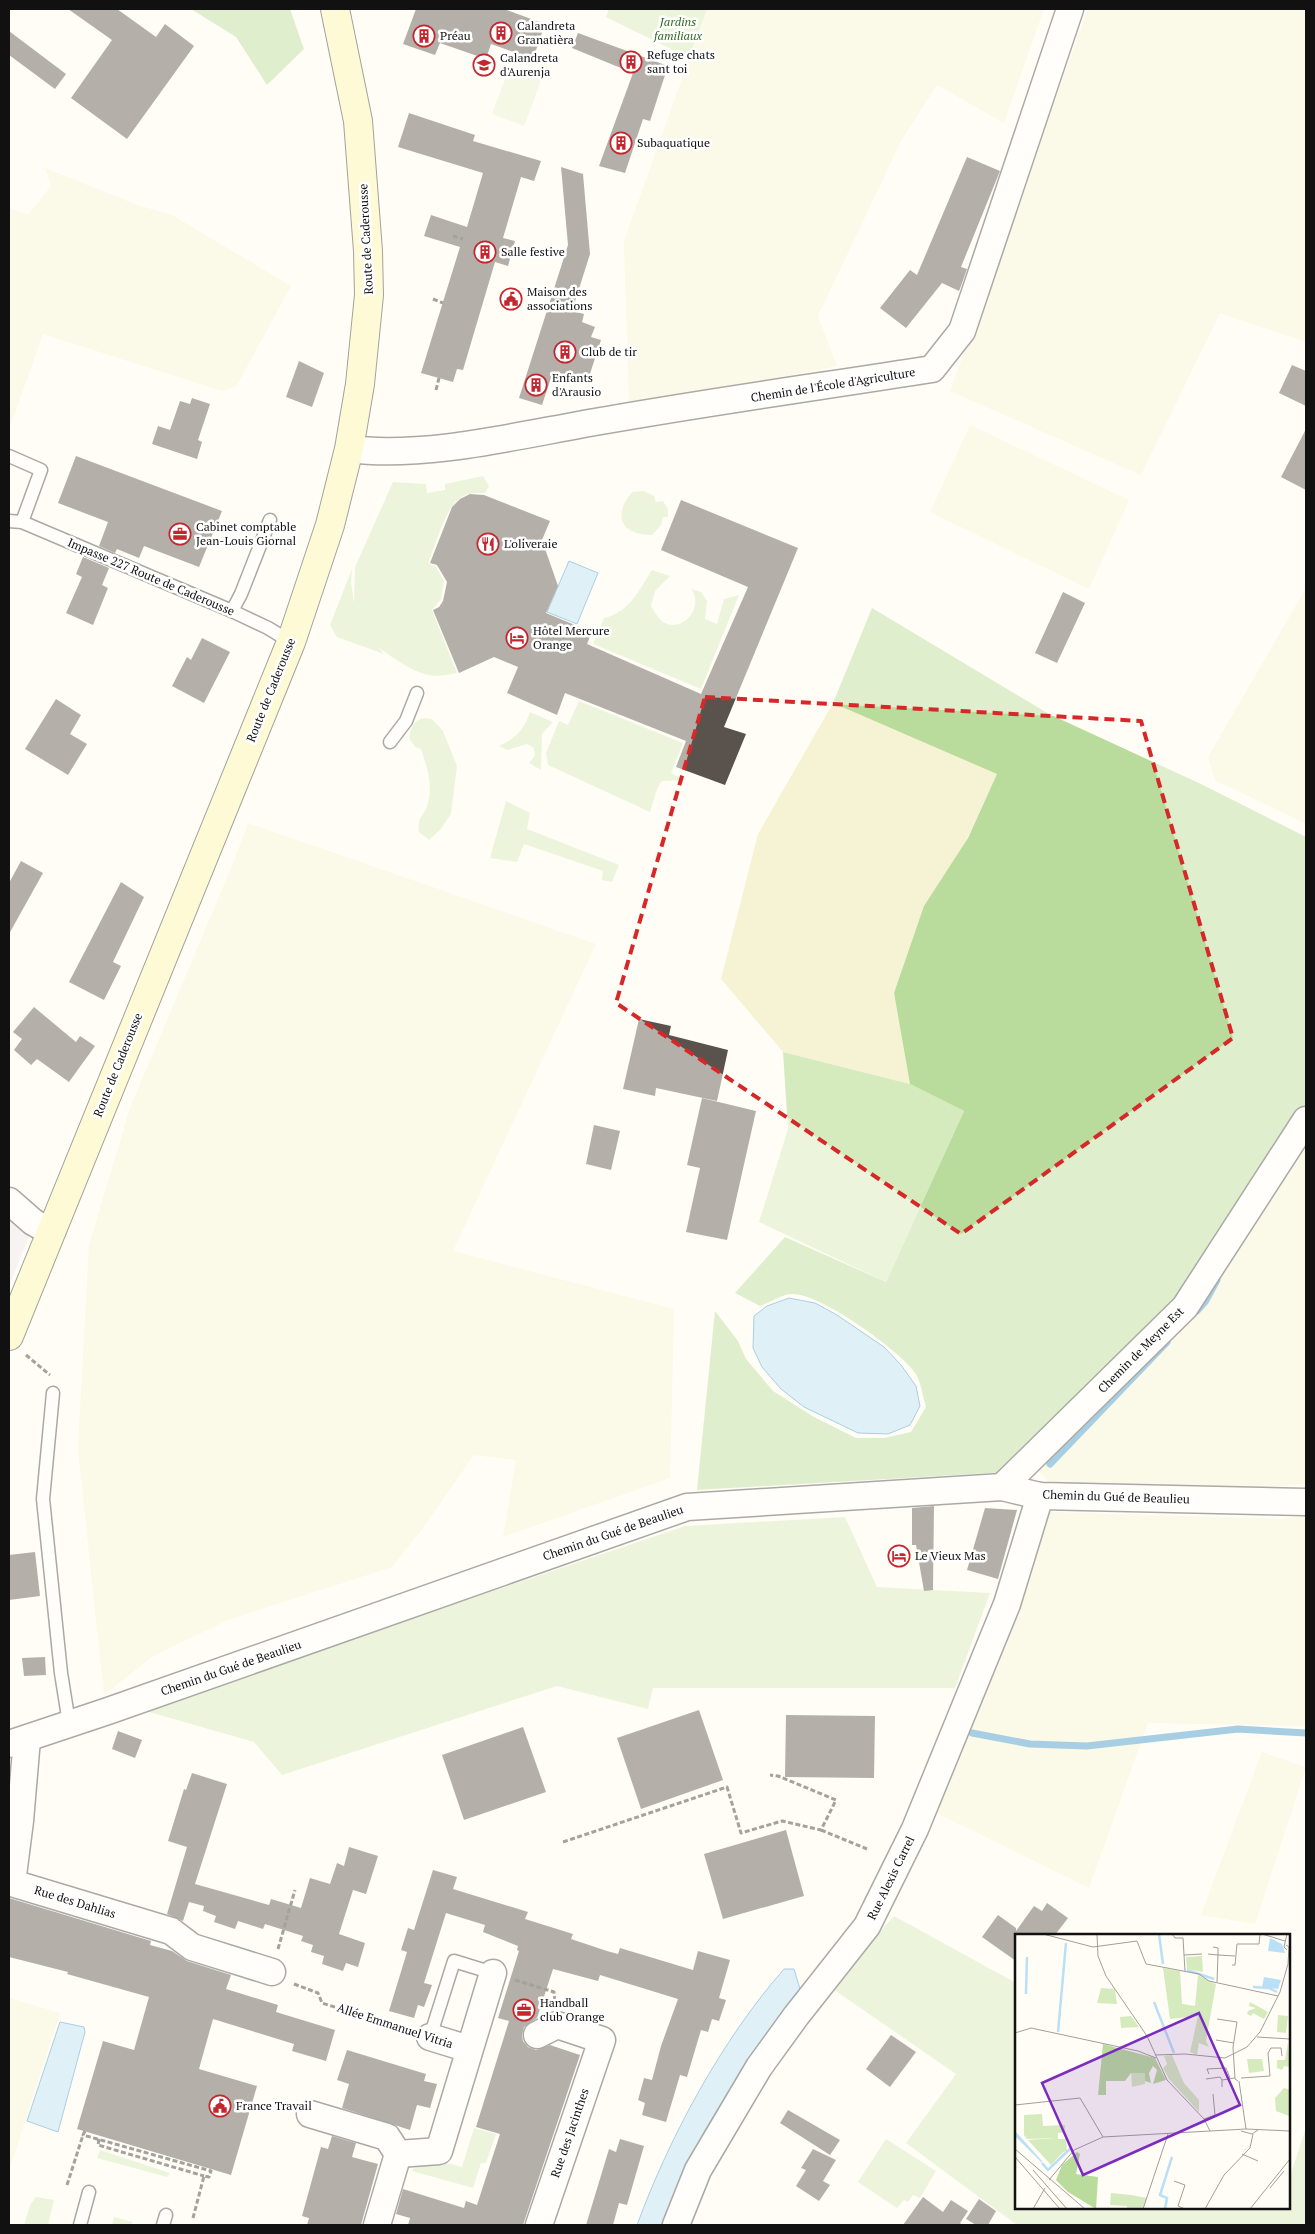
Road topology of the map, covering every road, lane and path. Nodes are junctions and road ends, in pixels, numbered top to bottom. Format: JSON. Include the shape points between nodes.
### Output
{"nodes":[{"id":1,"x":335,"y":9,"type":"edge"},
{"id":2,"x":1070,"y":9,"type":"edge"},
{"id":3,"x":453,"y":236,"type":"dead end"},
{"id":4,"x":463,"y":239,"type":"dead end"},
{"id":5,"x":433,"y":299,"type":"dead end"},
{"id":6,"x":443,"y":303,"type":"dead end"},
{"id":7,"x":439,"y":378,"type":"dead end"},
{"id":8,"x":436,"y":390,"type":"dead end"},
{"id":9,"x":349,"y":449,"type":"junction"},
{"id":10,"x":9,"y":456,"type":"edge"},
{"id":11,"x":270,"y":520,"type":"dead end"},
{"id":12,"x":9,"y":521,"type":"edge"},
{"id":13,"x":22,"y":522,"type":"junction"},
{"id":14,"x":232,"y":612,"type":"junction"},
{"id":15,"x":291,"y":642,"type":"junction"},
{"id":16,"x":417,"y":693,"type":"dead end"},
{"id":17,"x":390,"y":742,"type":"dead end"},
{"id":18,"x":1306,"y":1120,"type":"edge"},
{"id":19,"x":9,"y":1201,"type":"edge"},
{"id":20,"x":51,"y":1232,"type":"junction"},
{"id":21,"x":16,"y":1345,"type":"edge"},
{"id":22,"x":53,"y":1393,"type":"joint"},
{"id":23,"x":1002,"y":1486,"type":"junction"},
{"id":24,"x":1040,"y":1496,"type":"junction"},
{"id":25,"x":1306,"y":1502,"type":"edge"},
{"id":26,"x":69,"y":1723,"type":"junction"},
{"id":27,"x":18,"y":1741,"type":"edge"},
{"id":28,"x":770,"y":1775,"type":"dead end"},
{"id":29,"x":14,"y":1820,"type":"edge"},
{"id":30,"x":821,"y":1830,"type":"junction"},
{"id":31,"x":563,"y":1842,"type":"dead end"},
{"id":32,"x":867,"y":1849,"type":"dead end"},
{"id":33,"x":295,"y":1890,"type":"dead end"},
{"id":34,"x":272,"y":1972,"type":"junction"},
{"id":35,"x":493,"y":1973,"type":"junction"},
{"id":36,"x":547,"y":2030,"type":"joint"},
{"id":37,"x":430,"y":2037,"type":"junction"},
{"id":38,"x":469,"y":2050,"type":"junction"},
{"id":39,"x":310,"y":2114,"type":"dead end"},
{"id":40,"x":98,"y":2139,"type":"junction"},
{"id":41,"x":398,"y":2154,"type":"junction"},
{"id":42,"x":204,"y":2176,"type":"junction"},
{"id":43,"x":67,"y":2185,"type":"dead end"},
{"id":44,"x":89,"y":2192,"type":"dead end"},
{"id":45,"x":193,"y":2218,"type":"dead end"},
{"id":46,"x":80,"y":2225,"type":"edge"},
{"id":47,"x":377,"y":2225,"type":"edge"},
{"id":48,"x":539,"y":2225,"type":"edge"},
{"id":49,"x":676,"y":2225,"type":"edge"}],
"edges":[{"from":1,"to":9,"type":"main road","name":"Route de Caderousse","via":[[358,121],[369,269],[362,364]]},
{"from":2,"to":9,"type":"street","name":"Chemin de l'École d'Agriculture","via":[[962,331],[932,369],[478,442],[395,451]]},
{"from":3,"to":4,"type":"path"},
{"from":5,"to":6,"type":"path"},
{"from":7,"to":8,"type":"path"},
{"from":9,"to":15,"type":"main road","name":"Route de Caderousse","via":[[330,525]]},
{"from":10,"to":13,"type":"lane","via":[[41,470]]},
{"from":11,"to":14,"type":"lane"},
{"from":12,"to":13,"type":"lane","name":"Impasse 227 Route de Caderousse"},
{"from":13,"to":14,"type":"lane","name":"Impasse 227 Route de Caderousse"},
{"from":14,"to":15,"type":"lane","name":"Impasse 227 Route de Caderousse"},
{"from":15,"to":20,"type":"main road","name":"Route de Caderousse"},
{"from":16,"to":17,"type":"lane","via":[[406,721]]},
{"from":18,"to":23,"type":"street","name":"Chemin de Meyne Est","via":[[1185,1308]]},
{"from":19,"to":20,"type":"street","via":[[33,1222]]},
{"from":20,"to":21,"type":"main road","name":"Route de Caderousse"},
{"from":21,"to":22,"type":"path","via":[[50,1375]]},
{"from":22,"to":26,"type":"lane","via":[[43,1499]]},
{"from":23,"to":24,"type":"street","name":"Chemin du Gué de Beaulieu"},
{"from":23,"to":26,"type":"street","name":"Chemin du Gué de Beaulieu","via":[[687,1507]]},
{"from":24,"to":25,"type":"street","name":"Chemin du Gué de Beaulieu"},
{"from":24,"to":49,"type":"street","name":"Rue Alexis Carrel","via":[[1007,1604],[915,1829],[867,1926],[760,2067],[698,2170]]},
{"from":26,"to":27,"type":"street","name":"Chemin du Gué de Beaulieu"},
{"from":27,"to":29,"type":"street","name":"Rue des Dahlias"},
{"from":28,"to":30,"type":"path","via":[[836,1800]]},
{"from":29,"to":34,"type":"street","name":"Rue des Dahlias","via":[[12,1883],[172,1931],[192,1947]]},
{"from":30,"to":31,"type":"path","via":[[782,1821],[741,1833],[727,1787]]},
{"from":30,"to":32,"type":"path"},
{"from":33,"to":34,"type":"path"},
{"from":34,"to":37,"type":"path","name":"Allée Emmanuel Vitria","via":[[280,1979],[318,1993],[322,2003]]},
{"from":35,"to":36,"type":"path","via":[[554,1992]]},
{"from":35,"to":37,"type":"lane","via":[[454,1961]]},
{"from":35,"to":38,"type":"street"},
{"from":36,"to":48,"type":"street","name":"Rue des Jacinthes","via":[[602,2040]]},
{"from":37,"to":38,"type":"street","name":"Allée Emmanuel Vitria"},
{"from":38,"to":41,"type":"street","via":[[439,2151]]},
{"from":39,"to":41,"type":"street","via":[[387,2137]]},
{"from":40,"to":42,"type":"path","via":[[98,2145]]},
{"from":40,"to":42,"type":"path","via":[[211,2171],[209,2177]]},
{"from":40,"to":43,"type":"path","via":[[84,2133]]},
{"from":41,"to":47,"type":"street"},
{"from":42,"to":45,"type":"path"},
{"from":44,"to":46,"type":"lane"}]}
